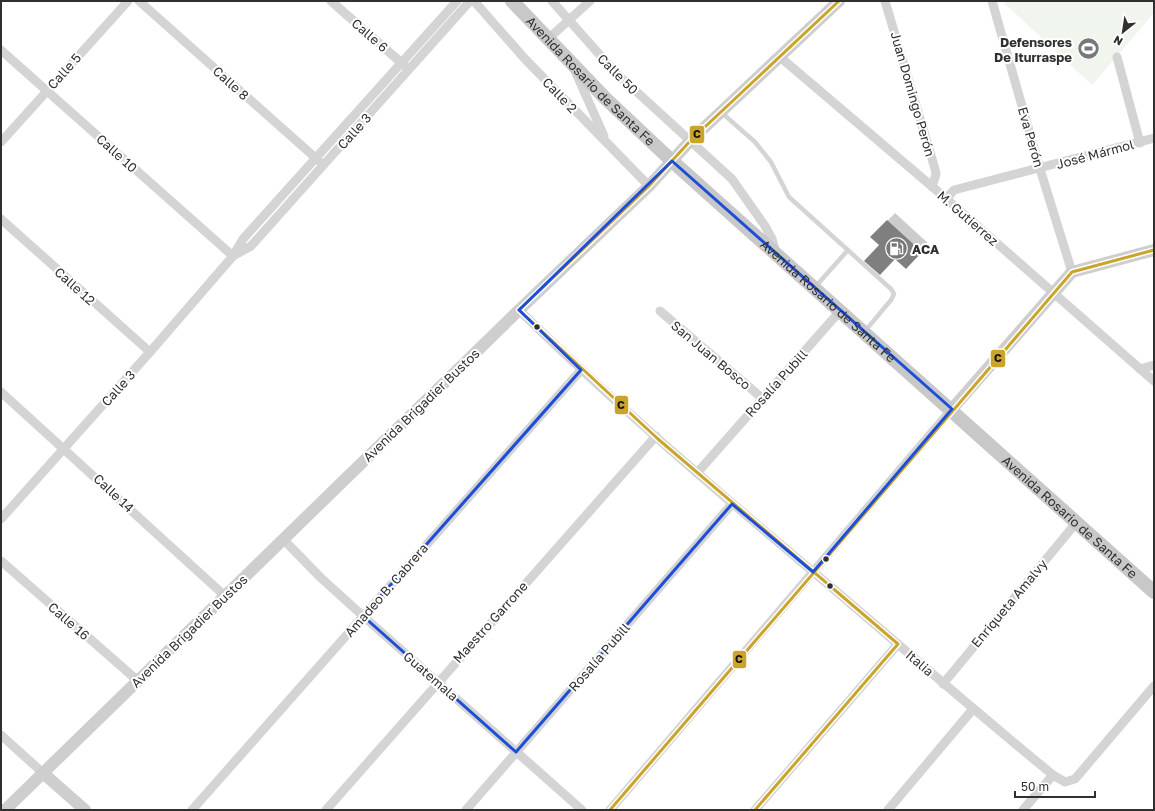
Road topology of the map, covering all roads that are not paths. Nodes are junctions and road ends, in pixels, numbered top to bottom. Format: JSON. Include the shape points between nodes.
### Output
{"nodes":[{"id":1,"x":128,"y":1,"type":"edge"},
{"id":2,"x":139,"y":1,"type":"edge"},
{"id":3,"x":331,"y":1,"type":"edge"},
{"id":4,"x":457,"y":1,"type":"edge"},
{"id":5,"x":470,"y":1,"type":"edge"},
{"id":6,"x":474,"y":1,"type":"edge"},
{"id":7,"x":512,"y":1,"type":"edge"},
{"id":8,"x":552,"y":1,"type":"edge"},
{"id":9,"x":590,"y":1,"type":"edge"},
{"id":10,"x":839,"y":1,"type":"edge"},
{"id":11,"x":885,"y":1,"type":"edge"},
{"id":12,"x":992,"y":1,"type":"edge"},
{"id":13,"x":568,"y":22,"type":"junction"},
{"id":14,"x":548,"y":40,"type":"junction"},
{"id":15,"x":1,"y":50,"type":"edge"},
{"id":16,"x":780,"y":57,"type":"junction"},
{"id":17,"x":1117,"y":57,"type":"dead end"},
{"id":18,"x":401,"y":63,"type":"junction"},
{"id":19,"x":573,"y":66,"type":"junction"},
{"id":20,"x":409,"y":70,"type":"junction"},
{"id":21,"x":47,"y":91,"type":"junction"},
{"id":22,"x":721,"y":112,"type":"junction"},
{"id":23,"x":1154,"y":138,"type":"edge"},
{"id":24,"x":691,"y":140,"type":"junction"},
{"id":25,"x":1,"y":142,"type":"edge"},
{"id":26,"x":606,"y":142,"type":"junction"},
{"id":27,"x":1140,"y":142,"type":"junction"},
{"id":28,"x":316,"y":158,"type":"junction"},
{"id":29,"x":672,"y":161,"type":"junction"},
{"id":30,"x":323,"y":165,"type":"junction"},
{"id":31,"x":1040,"y":169,"type":"junction"},
{"id":32,"x":650,"y":186,"type":"junction"},
{"id":33,"x":932,"y":187,"type":"junction"},
{"id":34,"x":946,"y":199,"type":"junction"},
{"id":35,"x":1,"y":219,"type":"edge"},
{"id":36,"x":848,"y":250,"type":"junction"},
{"id":37,"x":1154,"y":250,"type":"edge"},
{"id":38,"x":776,"y":254,"type":"junction"},
{"id":39,"x":232,"y":256,"type":"junction"},
{"id":40,"x":1072,"y":272,"type":"junction"},
{"id":41,"x":814,"y":288,"type":"junction"},
{"id":42,"x":1053,"y":292,"type":"junction"},
{"id":43,"x":519,"y":310,"type":"junction"},
{"id":44,"x":660,"y":311,"type":"dead end"},
{"id":45,"x":840,"y":311,"type":"junction"},
{"id":46,"x":864,"y":332,"type":"junction"},
{"id":47,"x":150,"y":352,"type":"junction"},
{"id":48,"x":1154,"y":365,"type":"edge"},
{"id":49,"x":1140,"y":369,"type":"junction"},
{"id":50,"x":581,"y":370,"type":"junction"},
{"id":51,"x":1154,"y":381,"type":"edge"},
{"id":52,"x":1,"y":392,"type":"edge"},
{"id":53,"x":762,"y":398,"type":"junction"},
{"id":54,"x":952,"y":409,"type":"junction"},
{"id":55,"x":656,"y":436,"type":"junction"},
{"id":56,"x":64,"y":448,"type":"junction"},
{"id":57,"x":697,"y":473,"type":"junction"},
{"id":58,"x":732,"y":504,"type":"junction"},
{"id":59,"x":1,"y":519,"type":"edge"},
{"id":60,"x":1076,"y":523,"type":"junction"},
{"id":61,"x":283,"y":539,"type":"junction"},
{"id":62,"x":1,"y":561,"type":"edge"},
{"id":63,"x":813,"y":572,"type":"junction"},
{"id":64,"x":1154,"y":592,"type":"edge"},
{"id":65,"x":225,"y":596,"type":"junction"},
{"id":66,"x":363,"y":616,"type":"junction"},
{"id":67,"x":898,"y":644,"type":"junction"},
{"id":68,"x":138,"y":681,"type":"junction"},
{"id":69,"x":438,"y":681,"type":"junction"},
{"id":70,"x":943,"y":684,"type":"junction"},
{"id":71,"x":1154,"y":686,"type":"edge"},
{"id":72,"x":973,"y":709,"type":"junction"},
{"id":73,"x":1,"y":735,"type":"edge"},
{"id":74,"x":516,"y":752,"type":"junction"},
{"id":75,"x":43,"y":773,"type":"junction"},
{"id":76,"x":1053,"y":775,"type":"junction"},
{"id":77,"x":5,"y":810,"type":"edge"},
{"id":78,"x":85,"y":810,"type":"edge"},
{"id":79,"x":192,"y":810,"type":"edge"},
{"id":80,"x":326,"y":810,"type":"edge"},
{"id":81,"x":466,"y":810,"type":"edge"},
{"id":82,"x":582,"y":810,"type":"edge"},
{"id":83,"x":610,"y":810,"type":"edge"},
{"id":84,"x":755,"y":810,"type":"edge"},
{"id":85,"x":888,"y":810,"type":"edge"},
{"id":86,"x":1022,"y":810,"type":"edge"}],
"edges":[{"from":1,"to":21,"type":"street","name":"Calle 5"},
{"from":2,"to":28,"type":"street","name":"Calle 8"},
{"from":3,"to":18,"type":"street","name":"Calle 6"},
{"from":4,"to":18,"type":"street","name":"Calle 3"},
{"from":5,"to":20,"type":"street","name":"Calle 3"},
{"from":6,"to":26,"type":"street","name":"Calle 2","via":[[525,59]]},
{"from":7,"to":14,"type":"main road","name":"Avenida Rosario de Santa Fe"},
{"from":8,"to":13,"type":"street","name":"Calle 50"},
{"from":9,"to":13,"type":"street"},
{"from":10,"to":16,"type":"street","name":"Avenida Brigadier Bustos"},
{"from":11,"to":33,"type":"street","name":"Juan Domingo Perón","via":[[935,169]]},
{"from":12,"to":31,"type":"street","name":"Eva Perón"},
{"from":13,"to":14,"type":"street"},
{"from":13,"to":24,"type":"street","name":"Calle 50","via":[[615,72]]},
{"from":14,"to":19,"type":"main road","name":"Avenida Rosario de Santa Fe"},
{"from":15,"to":21,"type":"street","name":"Calle 10"},
{"from":16,"to":22,"type":"street","name":"Avenida Brigadier Bustos"},
{"from":16,"to":33,"type":"street","name":"M. Gutierrez"},
{"from":17,"to":27,"type":"street"},
{"from":18,"to":20,"type":"street","name":"Calle 6"},
{"from":18,"to":28,"type":"street","name":"Calle 3"},
{"from":19,"to":26,"type":"street"},
{"from":19,"to":29,"type":"main road","name":"Avenida Rosario de Santa Fe"},
{"from":20,"to":30,"type":"street","name":"Calle 3"},
{"from":21,"to":25,"type":"street","name":"Calle 5"},
{"from":21,"to":39,"type":"street","name":"Calle 10"},
{"from":22,"to":24,"type":"street","name":"Avenida Brigadier Bustos"},
{"from":22,"to":36,"type":"lane","via":[[755,142],[771,162],[789,197]]},
{"from":23,"to":27,"type":"street","name":"José Mármol"},
{"from":24,"to":29,"type":"street","name":"Avenida Brigadier Bustos"},
{"from":24,"to":38,"type":"street","name":"Calle 50","via":[[732,179],[765,226]]},
{"from":26,"to":32,"type":"street","name":"Calle 2"},
{"from":27,"to":31,"type":"street","name":"José Mármol"},
{"from":28,"to":30,"type":"street","name":"Calle 8"},
{"from":28,"to":39,"type":"street","name":"Calle 3","via":[[243,239]]},
{"from":29,"to":32,"type":"street","name":"Avenida Brigadier Bustos"},
{"from":29,"to":38,"type":"main road","name":"Avenida Rosario de Santa Fe"},
{"from":30,"to":39,"type":"street","name":"Calle 3","via":[[251,246]]},
{"from":31,"to":34,"type":"street","name":"José Mármol","via":[[954,190]]},
{"from":31,"to":40,"type":"street","name":"Eva Perón"},
{"from":32,"to":43,"type":"street","name":"Avenida Brigadier Bustos"},
{"from":33,"to":34,"type":"street","name":"M. Gutierrez"},
{"from":34,"to":42,"type":"street","name":"M. Gutierrez"},
{"from":35,"to":47,"type":"street","name":"Calle 12"},
{"from":36,"to":41,"type":"lane"},
{"from":36,"to":46,"type":"lane","via":[[894,294]]},
{"from":37,"to":40,"type":"street"},
{"from":38,"to":41,"type":"main road","name":"Avenida Rosario de Santa Fe"},
{"from":39,"to":47,"type":"street","name":"Calle 3"},
{"from":40,"to":42,"type":"street"},
{"from":41,"to":45,"type":"main road","name":"Avenida Rosario de Santa Fe"},
{"from":42,"to":49,"type":"street","name":"M. Gutierrez"},
{"from":42,"to":54,"type":"street"},
{"from":43,"to":50,"type":"street","name":"Italia"},
{"from":43,"to":61,"type":"street","name":"Avenida Brigadier Bustos"},
{"from":44,"to":53,"type":"street","name":"San Juan Bosco"},
{"from":45,"to":46,"type":"main road","name":"Avenida Rosario de Santa Fe"},
{"from":45,"to":53,"type":"street","name":"Rosalía Pubill"},
{"from":46,"to":54,"type":"main road","name":"Avenida Rosario de Santa Fe"},
{"from":47,"to":56,"type":"street","name":"Calle 3"},
{"from":48,"to":49,"type":"street"},
{"from":49,"to":51,"type":"street","name":"M. Gutierrez"},
{"from":50,"to":55,"type":"street","name":"Italia"},
{"from":50,"to":66,"type":"street","name":"Amadeo B. Cabrera"},
{"from":52,"to":56,"type":"street","name":"Calle 14"},
{"from":53,"to":57,"type":"street","name":"Rosalía Pubill"},
{"from":54,"to":60,"type":"main road","name":"Avenida Rosario de Santa Fe"},
{"from":54,"to":63,"type":"street"},
{"from":55,"to":57,"type":"street","name":"Italia"},
{"from":55,"to":69,"type":"street","name":"Maestro Garrone"},
{"from":56,"to":59,"type":"street","name":"Calle 3"},
{"from":56,"to":65,"type":"street","name":"Calle 14"},
{"from":57,"to":58,"type":"street","name":"Italia"},
{"from":58,"to":63,"type":"street","name":"Italia"},
{"from":58,"to":74,"type":"street","name":"Rosalía Pubill"},
{"from":60,"to":64,"type":"main road","name":"Avenida Rosario de Santa Fe"},
{"from":60,"to":70,"type":"street","name":"Enriqueta Amalvy"},
{"from":61,"to":65,"type":"street","name":"Avenida Brigadier Bustos"},
{"from":61,"to":66,"type":"street","name":"Guatemala"},
{"from":62,"to":68,"type":"street","name":"Calle 16"},
{"from":63,"to":67,"type":"street","name":"Italia"},
{"from":63,"to":83,"type":"street"},
{"from":65,"to":68,"type":"street","name":"Avenida Brigadier Bustos"},
{"from":66,"to":69,"type":"street","name":"Guatemala"},
{"from":66,"to":79,"type":"street","name":"Amadeo B. Cabrera"},
{"from":67,"to":70,"type":"street","name":"Italia"},
{"from":67,"to":84,"type":"street"},
{"from":68,"to":75,"type":"street","name":"Avenida Brigadier Bustos"},
{"from":69,"to":74,"type":"street","name":"Guatemala"},
{"from":69,"to":80,"type":"street","name":"Maestro Garrone"},
{"from":70,"to":72,"type":"street","name":"Italia"},
{"from":71,"to":76,"type":"street","via":[[1075,779],[1065,782]]},
{"from":72,"to":76,"type":"street","name":"Italia"},
{"from":72,"to":85,"type":"street"},
{"from":73,"to":75,"type":"street"},
{"from":74,"to":81,"type":"street","name":"Rosalía Pubill"},
{"from":74,"to":82,"type":"street","name":"Guatemala"},
{"from":75,"to":77,"type":"street","name":"Avenida Brigadier Bustos"},
{"from":75,"to":78,"type":"street"},
{"from":76,"to":86,"type":"street"}]}
